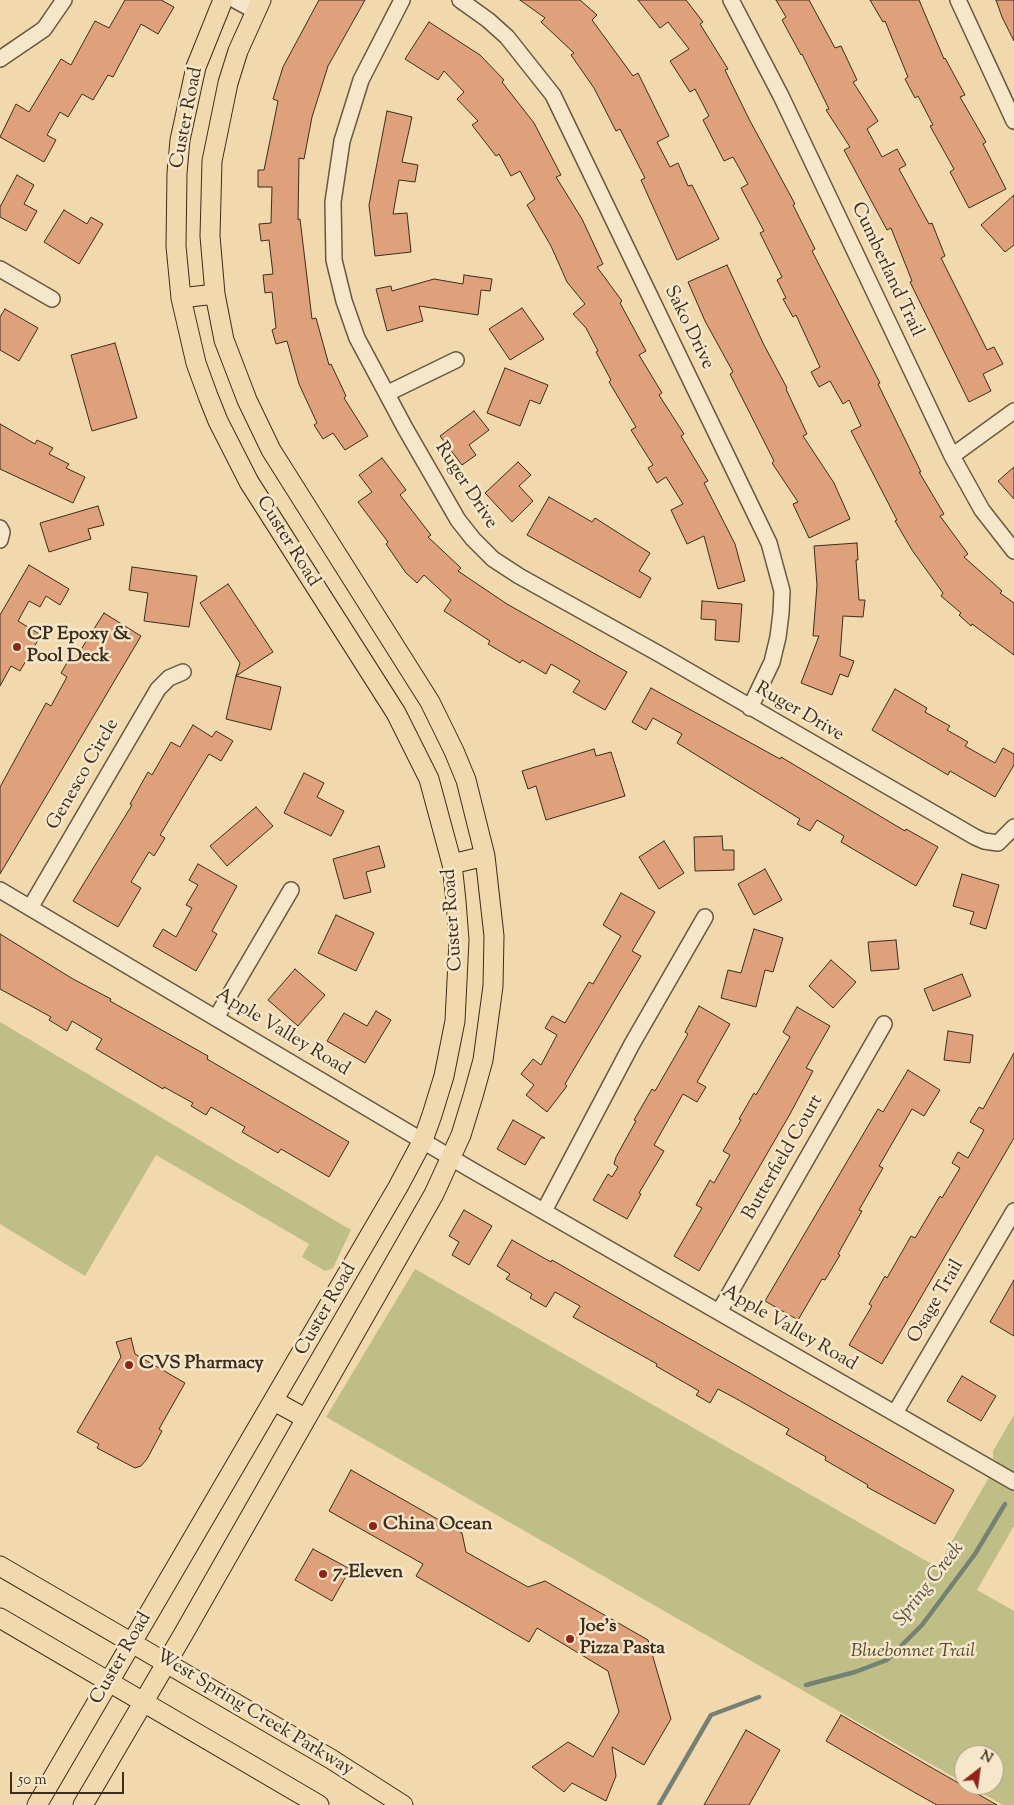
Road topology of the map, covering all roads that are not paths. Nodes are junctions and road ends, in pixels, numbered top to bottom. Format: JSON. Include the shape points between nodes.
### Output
{"nodes":[{"id":1,"x":64,"y":0,"type":"edge"},
{"id":2,"x":222,"y":0,"type":"edge"},
{"id":3,"x":235,"y":0,"type":"edge"},
{"id":4,"x":402,"y":0,"type":"edge"},
{"id":5,"x":460,"y":0,"type":"edge"},
{"id":6,"x":731,"y":0,"type":"edge"},
{"id":7,"x":958,"y":0,"type":"edge"},
{"id":8,"x":258,"y":6,"type":"edge"},
{"id":9,"x":0,"y":59,"type":"edge"},
{"id":10,"x":1014,"y":121,"type":"edge"},
{"id":11,"x":0,"y":269,"type":"edge"},
{"id":12,"x":215,"y":294,"type":"junction"},
{"id":13,"x":181,"y":298,"type":"junction"},
{"id":14,"x":52,"y":300,"type":"dead end"},
{"id":15,"x":456,"y":360,"type":"dead end"},
{"id":16,"x":388,"y":393,"type":"junction"},
{"id":17,"x":1014,"y":411,"type":"edge"},
{"id":18,"x":952,"y":456,"type":"junction"},
{"id":19,"x":0,"y":528,"type":"edge"},
{"id":20,"x":0,"y":540,"type":"edge"},
{"id":21,"x":1014,"y":551,"type":"edge"},
{"id":22,"x":182,"y":672,"type":"dead end"},
{"id":23,"x":750,"y":708,"type":"junction"},
{"id":24,"x":1014,"y":828,"type":"edge"},
{"id":25,"x":486,"y":856,"type":"junction"},
{"id":26,"x":452,"y":864,"type":"junction"},
{"id":27,"x":0,"y":890,"type":"edge"},
{"id":28,"x":290,"y":890,"type":"dead end"},
{"id":29,"x":30,"y":908,"type":"junction"},
{"id":30,"x":705,"y":918,"type":"dead end"},
{"id":31,"x":216,"y":1018,"type":"junction"},
{"id":32,"x":884,"y":1024,"type":"dead end"},
{"id":33,"x":423,"y":1140,"type":"junction"},
{"id":34,"x":452,"y":1157,"type":"junction"},
{"id":35,"x":544,"y":1211,"type":"junction"},
{"id":36,"x":1014,"y":1211,"type":"edge"},
{"id":37,"x":719,"y":1312,"type":"junction"},
{"id":38,"x":274,"y":1401,"type":"junction"},
{"id":39,"x":895,"y":1413,"type":"junction"},
{"id":40,"x":305,"y":1418,"type":"junction"},
{"id":41,"x":1014,"y":1482,"type":"edge"},
{"id":42,"x":0,"y":1566,"type":"edge"},
{"id":43,"x":0,"y":1618,"type":"edge"},
{"id":44,"x":131,"y":1642,"type":"junction"},
{"id":45,"x":167,"y":1663,"type":"junction"},
{"id":46,"x":108,"y":1681,"type":"junction"},
{"id":47,"x":144,"y":1702,"type":"junction"},
{"id":48,"x":37,"y":1805,"type":"edge"},
{"id":49,"x":83,"y":1805,"type":"edge"},
{"id":50,"x":319,"y":1805,"type":"edge"},
{"id":51,"x":403,"y":1805,"type":"edge"}],
"edges":[{"from":1,"to":9,"type":"street","via":[[44,28]]},
{"from":2,"to":13,"type":"main road","name":"Custer Road","via":[[196,67],[180,140],[176,246]]},
{"from":3,"to":8,"type":"street"},
{"from":4,"to":16,"type":"street","name":"Ruger Drive","via":[[360,80],[342,141],[333,202],[334,260],[344,301],[357,338]]},
{"from":5,"to":23,"type":"street","name":"Sako Drive","via":[[507,38],[553,96],[769,543],[782,591],[782,613],[772,662]]},
{"from":6,"to":18,"type":"street","name":"Cumberland Trail","via":[[781,96]]},
{"from":7,"to":10,"type":"street"},
{"from":8,"to":12,"type":"main road","name":"Custer Road","via":[[228,83],[212,162],[210,236]]},
{"from":11,"to":14,"type":"street"},
{"from":12,"to":13,"type":"main road"},
{"from":12,"to":25,"type":"main road","name":"Custer Road","via":[[224,340],[271,450],[439,719],[466,780]]},
{"from":13,"to":26,"type":"main road","name":"Custer Road","via":[[196,363],[218,421],[249,482],[396,713],[429,779]]},
{"from":15,"to":16,"type":"street"},
{"from":16,"to":23,"type":"street","name":"Ruger Drive","via":[[458,520],[493,559]]},
{"from":17,"to":18,"type":"street"},
{"from":18,"to":21,"type":"street","name":"Cumberland Trail","via":[[982,510]]},
{"from":19,"to":20,"type":"street"},
{"from":22,"to":29,"type":"street","name":"Genesco Circle","via":[[169,678],[158,689]]},
{"from":23,"to":24,"type":"street","name":"Ruger Drive","via":[[984,841],[998,842]]},
{"from":25,"to":26,"type":"main road"},
{"from":25,"to":34,"type":"main road","name":"Custer Road","via":[[494,936],[490,1021],[481,1069]]},
{"from":26,"to":33,"type":"main road","name":"Custer Road","via":[[459,940],[455,1021],[444,1076]]},
{"from":27,"to":29,"type":"street","name":"Apple Valley Road"},
{"from":28,"to":31,"type":"street"},
{"from":29,"to":31,"type":"street","name":"Apple Valley Road"},
{"from":30,"to":35,"type":"street","via":[[632,1044]]},
{"from":31,"to":33,"type":"street","name":"Apple Valley Road"},
{"from":32,"to":37,"type":"street","name":"Butterfield Court"},
{"from":33,"to":34,"type":"street","name":"Apple Valley Road"},
{"from":33,"to":38,"type":"main road","name":"Custer Road"},
{"from":34,"to":35,"type":"street","name":"Apple Valley Road"},
{"from":34,"to":40,"type":"main road","name":"Custer Road","via":[[423,1214]]},
{"from":35,"to":37,"type":"street","name":"Apple Valley Road"},
{"from":36,"to":39,"type":"street","name":"Osage Trail"},
{"from":37,"to":39,"type":"street","name":"Apple Valley Road"},
{"from":38,"to":40,"type":"main road"},
{"from":38,"to":44,"type":"main road","name":"Custer Road"},
{"from":39,"to":41,"type":"street","name":"Apple Valley Road"},
{"from":40,"to":45,"type":"main road","name":"Custer Road"},
{"from":42,"to":44,"type":"main road","name":"West Spring Creek Parkway"},
{"from":43,"to":46,"type":"main road"},
{"from":44,"to":45,"type":"main road","name":"West Spring Creek Parkway"},
{"from":44,"to":46,"type":"main road","name":"Custer Road"},
{"from":45,"to":47,"type":"main road","name":"Custer Road"},
{"from":45,"to":51,"type":"main road","name":"West Spring Creek Parkway"},
{"from":46,"to":47,"type":"main road"},
{"from":46,"to":48,"type":"main road","name":"Custer Road"},
{"from":47,"to":49,"type":"main road","name":"Custer Road"},
{"from":47,"to":50,"type":"main road"}]}
